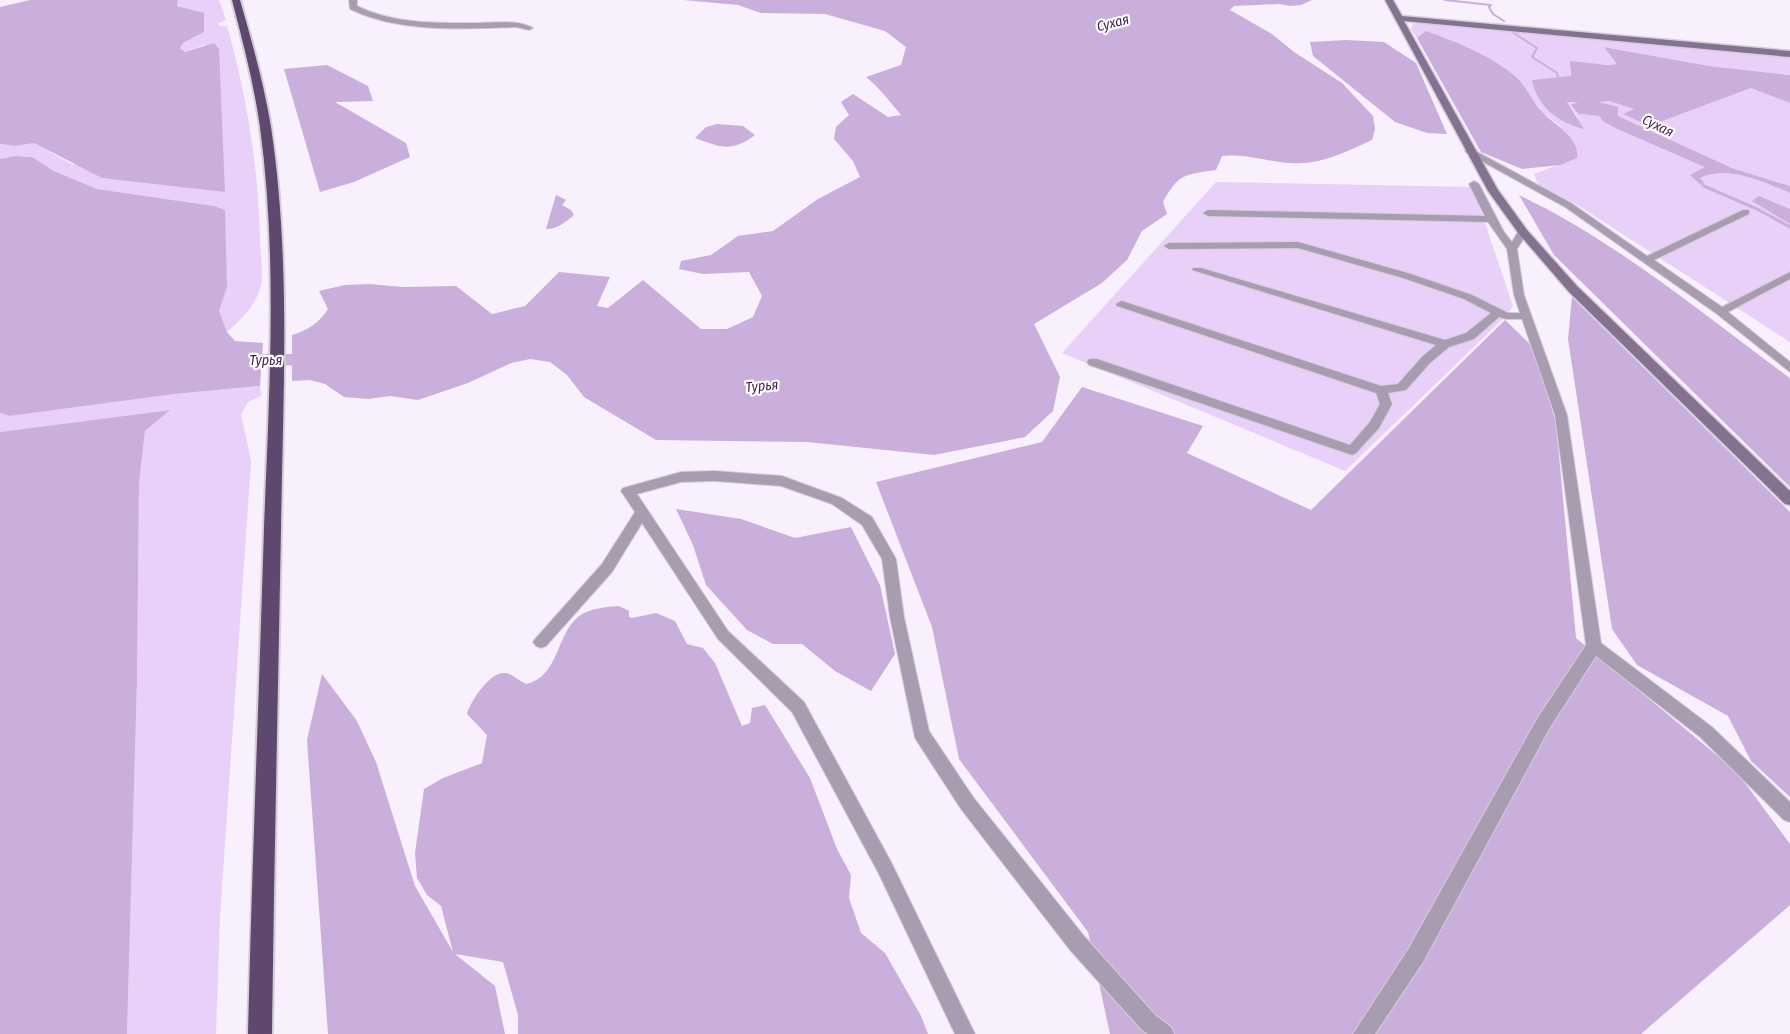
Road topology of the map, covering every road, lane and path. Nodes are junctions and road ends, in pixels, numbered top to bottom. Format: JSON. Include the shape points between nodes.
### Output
{"nodes":[{"id":1,"x":236,"y":0,"type":"edge"},
{"id":2,"x":353,"y":0,"type":"edge"},
{"id":3,"x":1389,"y":0,"type":"edge"},
{"id":4,"x":1399,"y":18,"type":"junction"},
{"id":5,"x":529,"y":28,"type":"dead end"},
{"id":6,"x":1790,"y":54,"type":"edge"},
{"id":7,"x":1470,"y":152,"type":"junction"},
{"id":8,"x":1474,"y":184,"type":"dead end"},
{"id":9,"x":1746,"y":212,"type":"dead end"},
{"id":10,"x":1208,"y":213,"type":"dead end"},
{"id":11,"x":1492,"y":219,"type":"junction"},
{"id":12,"x":1522,"y":232,"type":"junction"},
{"id":13,"x":1169,"y":246,"type":"dead end"},
{"id":14,"x":1512,"y":249,"type":"junction"},
{"id":15,"x":1647,"y":260,"type":"junction"},
{"id":16,"x":1197,"y":270,"type":"dead end"},
{"id":17,"x":1790,"y":274,"type":"edge"},
{"id":18,"x":1121,"y":304,"type":"dead end"},
{"id":19,"x":1499,"y":312,"type":"junction"},
{"id":20,"x":1721,"y":312,"type":"junction"},
{"id":21,"x":1527,"y":316,"type":"junction"},
{"id":22,"x":1445,"y":344,"type":"junction"},
{"id":23,"x":1093,"y":362,"type":"dead end"},
{"id":24,"x":1790,"y":368,"type":"edge"},
{"id":25,"x":1381,"y":390,"type":"junction"},
{"id":26,"x":1790,"y":500,"type":"edge"},
{"id":27,"x":642,"y":512,"type":"junction"},
{"id":28,"x":541,"y":642,"type":"dead end"},
{"id":29,"x":1594,"y":646,"type":"junction"},
{"id":30,"x":1790,"y":814,"type":"edge"},
{"id":31,"x":260,"y":1034,"type":"edge"},
{"id":32,"x":965,"y":1034,"type":"edge"},
{"id":33,"x":1164,"y":1034,"type":"edge"},
{"id":34,"x":1363,"y":1034,"type":"edge"}],
"edges":[{"from":1,"to":31,"type":"highway","via":[[268,136],[278,331]]},
{"from":2,"to":5,"type":"street","via":[[359,11],[394,20]]},
{"from":3,"to":4,"type":"main road"},
{"from":4,"to":6,"type":"main road"},
{"from":4,"to":7,"type":"main road"},
{"from":7,"to":12,"type":"main road"},
{"from":7,"to":15,"type":"street","via":[[1568,205]]},
{"from":8,"to":11,"type":"street"},
{"from":9,"to":15,"type":"street"},
{"from":10,"to":11,"type":"street"},
{"from":11,"to":14,"type":"street"},
{"from":12,"to":14,"type":"street"},
{"from":12,"to":26,"type":"main road","via":[[1573,289]]},
{"from":13,"to":19,"type":"street","via":[[1298,244],[1407,276]]},
{"from":14,"to":21,"type":"street","via":[[1519,295]]},
{"from":15,"to":20,"type":"street"},
{"from":16,"to":22,"type":"street"},
{"from":17,"to":20,"type":"street"},
{"from":18,"to":25,"type":"street"},
{"from":19,"to":21,"type":"street"},
{"from":19,"to":22,"type":"street","via":[[1470,336]]},
{"from":20,"to":24,"type":"street"},
{"from":21,"to":29,"type":"street","via":[[1561,415]]},
{"from":22,"to":25,"type":"street","via":[[1402,387]]},
{"from":23,"to":25,"type":"street","via":[[1352,450],[1375,425],[1386,404]]},
{"from":27,"to":28,"type":"street","via":[[607,568]]},
{"from":27,"to":32,"type":"street","via":[[723,635],[798,707],[885,868]]},
{"from":27,"to":33,"type":"street","via":[[628,490],[681,477],[715,476],[782,481],[837,501],[867,521],[889,559],[921,733],[967,802],[1077,943],[1148,1022]]},
{"from":29,"to":30,"type":"street","via":[[1706,732]]},
{"from":29,"to":34,"type":"street","via":[[1543,724],[1416,955]]}]}
